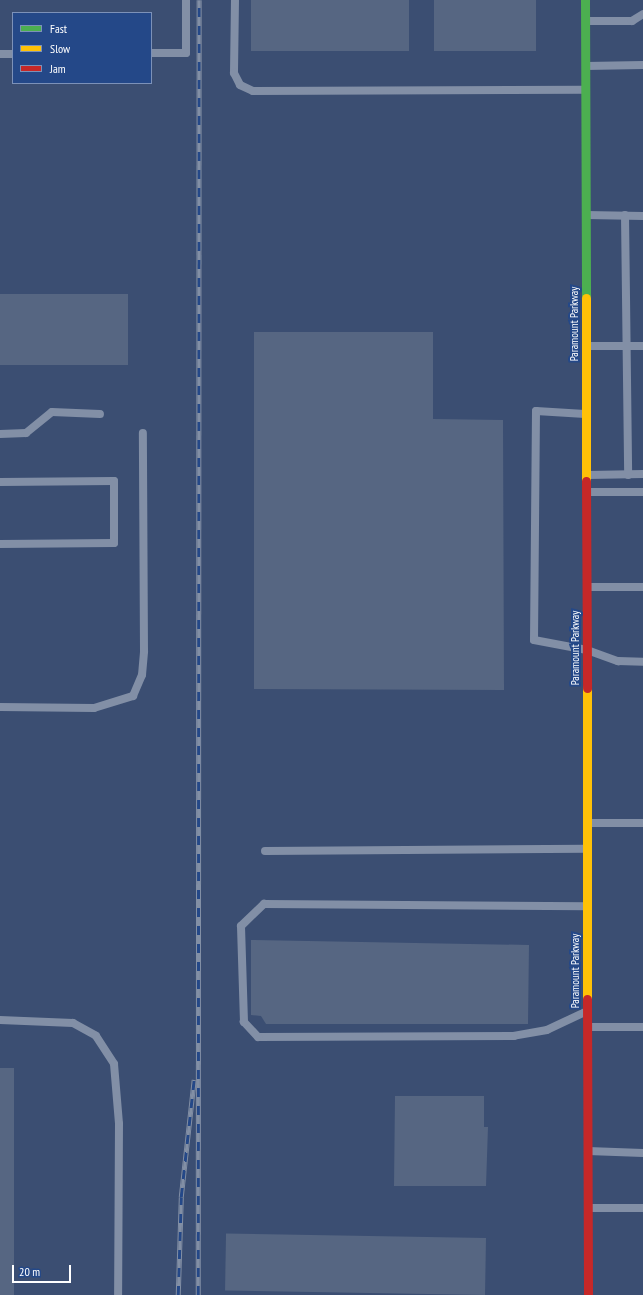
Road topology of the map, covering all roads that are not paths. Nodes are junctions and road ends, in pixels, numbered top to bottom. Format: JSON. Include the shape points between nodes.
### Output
{"nodes":[{"id":1,"x":186,"y":0,"type":"edge"},
{"id":2,"x":235,"y":0,"type":"edge"},
{"id":3,"x":585,"y":0,"type":"edge"},
{"id":4,"x":643,"y":14,"type":"edge"},
{"id":5,"x":585,"y":21,"type":"junction"},
{"id":6,"x":152,"y":53,"type":"edge"},
{"id":7,"x":0,"y":54,"type":"edge"},
{"id":8,"x":12,"y":54,"type":"edge"},
{"id":9,"x":643,"y":65,"type":"edge"},
{"id":10,"x":585,"y":66,"type":"junction"},
{"id":11,"x":585,"y":90,"type":"junction"},
{"id":12,"x":585,"y":215,"type":"junction"},
{"id":13,"x":625,"y":215,"type":"junction"},
{"id":14,"x":643,"y":216,"type":"edge"},
{"id":15,"x":586,"y":346,"type":"junction"},
{"id":16,"x":628,"y":346,"type":"junction"},
{"id":17,"x":643,"y":346,"type":"edge"},
{"id":18,"x":100,"y":414,"type":"dead end"},
{"id":19,"x":586,"y":414,"type":"junction"},
{"id":20,"x":143,"y":433,"type":"dead end"},
{"id":21,"x":0,"y":434,"type":"edge"},
{"id":22,"x":643,"y":474,"type":"edge"},
{"id":23,"x":586,"y":475,"type":"junction"},
{"id":24,"x":628,"y":475,"type":"junction"},
{"id":25,"x":0,"y":482,"type":"edge"},
{"id":26,"x":586,"y":492,"type":"junction"},
{"id":27,"x":643,"y":492,"type":"edge"},
{"id":28,"x":0,"y":544,"type":"edge"},
{"id":29,"x":586,"y":587,"type":"junction"},
{"id":30,"x":643,"y":587,"type":"edge"},
{"id":31,"x":586,"y":650,"type":"junction"},
{"id":32,"x":643,"y":662,"type":"edge"},
{"id":33,"x":0,"y":707,"type":"edge"},
{"id":34,"x":587,"y":823,"type":"junction"},
{"id":35,"x":643,"y":823,"type":"edge"},
{"id":36,"x":587,"y":849,"type":"junction"},
{"id":37,"x":265,"y":851,"type":"dead end"},
{"id":38,"x":588,"y":906,"type":"junction"},
{"id":39,"x":587,"y":1011,"type":"junction"},
{"id":40,"x":0,"y":1020,"type":"edge"},
{"id":41,"x":643,"y":1026,"type":"edge"},
{"id":42,"x":587,"y":1027,"type":"junction"},
{"id":43,"x":588,"y":1151,"type":"junction"},
{"id":44,"x":643,"y":1153,"type":"edge"},
{"id":45,"x":588,"y":1208,"type":"junction"},
{"id":46,"x":643,"y":1208,"type":"edge"},
{"id":47,"x":118,"y":1295,"type":"edge"},
{"id":48,"x":588,"y":1295,"type":"edge"}],
"edges":[{"from":1,"to":6,"type":"lane","via":[[186,53]]},
{"from":2,"to":11,"type":"lane","via":[[234,73],[240,85],[253,91]]},
{"from":3,"to":5,"type":"street","name":"Paramount Parkway"},
{"from":4,"to":5,"type":"lane","via":[[632,21]]},
{"from":5,"to":10,"type":"street","name":"Paramount Parkway"},
{"from":7,"to":8,"type":"lane"},
{"from":9,"to":10,"type":"lane"},
{"from":10,"to":11,"type":"street","name":"Paramount Parkway"},
{"from":11,"to":12,"type":"street","name":"Paramount Parkway"},
{"from":12,"to":13,"type":"lane"},
{"from":12,"to":15,"type":"street","name":"Paramount Parkway"},
{"from":13,"to":14,"type":"lane"},
{"from":13,"to":16,"type":"lane"},
{"from":15,"to":16,"type":"lane"},
{"from":15,"to":19,"type":"street","name":"Paramount Parkway"},
{"from":16,"to":17,"type":"lane"},
{"from":16,"to":24,"type":"lane"},
{"from":18,"to":21,"type":"lane","via":[[52,412],[26,433]]},
{"from":19,"to":23,"type":"street","name":"Paramount Parkway"},
{"from":19,"to":31,"type":"lane","via":[[536,411],[533,507],[534,640]]},
{"from":20,"to":33,"type":"lane","via":[[144,651],[142,675],[132,696],[94,708]]},
{"from":22,"to":24,"type":"lane"},
{"from":23,"to":24,"type":"lane"},
{"from":23,"to":26,"type":"street","name":"Paramount Parkway"},
{"from":25,"to":28,"type":"lane","via":[[114,481],[114,543]]},
{"from":26,"to":27,"type":"lane"},
{"from":26,"to":29,"type":"street","name":"Paramount Parkway"},
{"from":29,"to":30,"type":"lane"},
{"from":29,"to":31,"type":"street","name":"Paramount Parkway"},
{"from":31,"to":32,"type":"lane","via":[[618,661]]},
{"from":31,"to":34,"type":"street","name":"Paramount Parkway"},
{"from":34,"to":35,"type":"lane"},
{"from":34,"to":36,"type":"street","name":"Paramount Parkway"},
{"from":36,"to":37,"type":"lane"},
{"from":36,"to":38,"type":"street","name":"Paramount Parkway"},
{"from":38,"to":39,"type":"street","name":"Paramount Parkway"},
{"from":38,"to":39,"type":"lane","via":[[264,904],[241,926],[244,1022],[258,1037],[514,1036],[547,1030]]},
{"from":39,"to":42,"type":"street","name":"Paramount Parkway"},
{"from":40,"to":47,"type":"lane","via":[[73,1023],[96,1036],[114,1064],[119,1124]]},
{"from":41,"to":42,"type":"lane"},
{"from":42,"to":43,"type":"street","name":"Paramount Parkway"},
{"from":43,"to":44,"type":"lane"},
{"from":43,"to":45,"type":"street","name":"Paramount Parkway"},
{"from":45,"to":46,"type":"lane"},
{"from":45,"to":48,"type":"street","name":"Paramount Parkway"}]}
